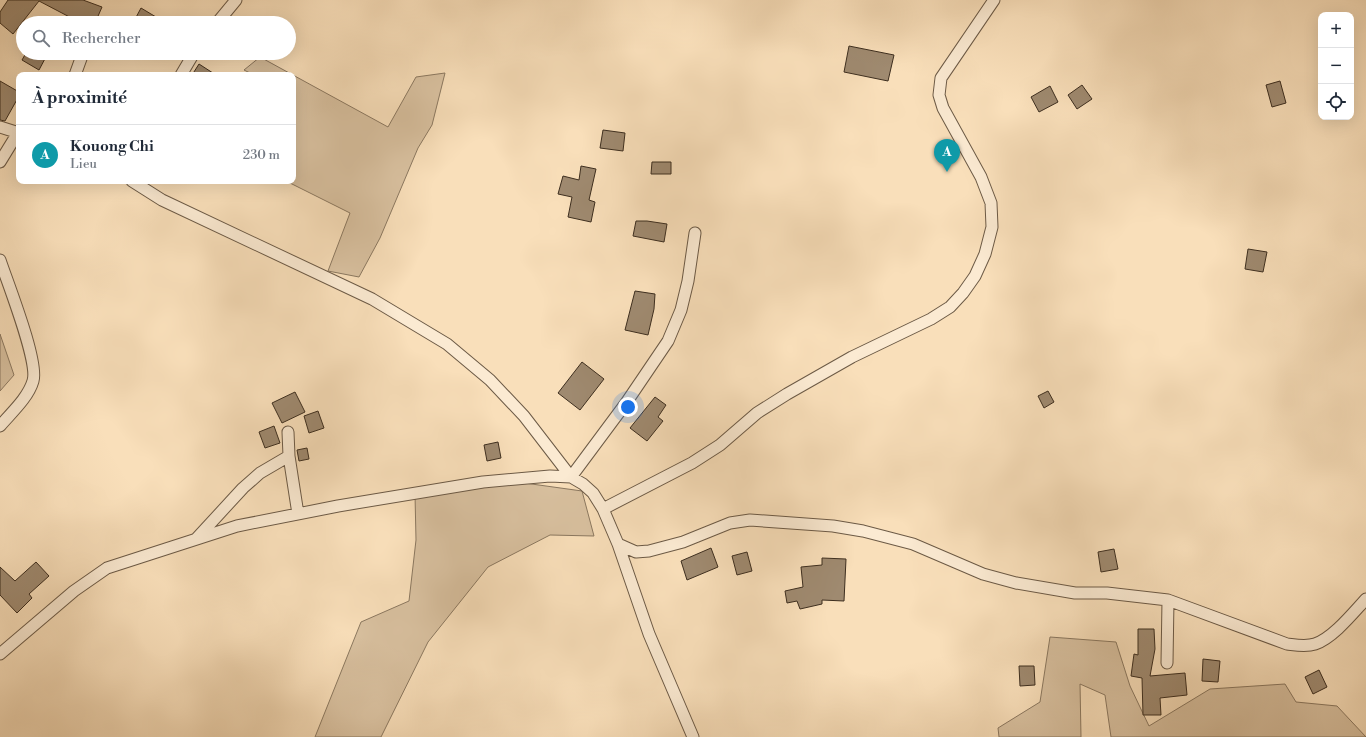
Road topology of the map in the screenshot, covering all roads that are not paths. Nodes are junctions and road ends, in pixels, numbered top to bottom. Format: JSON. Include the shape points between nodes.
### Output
{"nodes":[{"id":1,"x":236,"y":0,"type":"edge"},
{"id":2,"x":994,"y":0,"type":"edge"},
{"id":3,"x":223,"y":16,"type":"edge"},
{"id":4,"x":80,"y":60,"type":"edge"},
{"id":5,"x":190,"y":60,"type":"edge"},
{"id":6,"x":76,"y":72,"type":"edge"},
{"id":7,"x":182,"y":72,"type":"edge"},
{"id":8,"x":0,"y":127,"type":"edge"},
{"id":9,"x":16,"y":131,"type":"edge"},
{"id":10,"x":16,"y":135,"type":"edge"},
{"id":11,"x":0,"y":162,"type":"edge"},
{"id":12,"x":137,"y":184,"type":"edge"},
{"id":13,"x":695,"y":233,"type":"dead end"},
{"id":14,"x":0,"y":260,"type":"edge"},
{"id":15,"x":0,"y":426,"type":"edge"},
{"id":16,"x":288,"y":432,"type":"dead end"},
{"id":17,"x":289,"y":456,"type":"junction"},
{"id":18,"x":571,"y":477,"type":"junction"},
{"id":19,"x":603,"y":510,"type":"junction"},
{"id":20,"x":298,"y":514,"type":"junction"},
{"id":21,"x":197,"y":539,"type":"junction"},
{"id":22,"x":618,"y":544,"type":"junction"},
{"id":23,"x":1366,"y":599,"type":"edge"},
{"id":24,"x":1168,"y":600,"type":"junction"},
{"id":25,"x":0,"y":654,"type":"edge"},
{"id":26,"x":1167,"y":663,"type":"dead end"},
{"id":27,"x":693,"y":737,"type":"edge"}],
"edges":[{"from":1,"to":3,"type":"street"},
{"from":2,"to":19,"type":"street","via":[[941,78],[939,95],[943,108],[981,177],[991,203],[992,227],[985,254],[975,276],[963,293],[950,307],[931,319],[838,364],[757,413],[720,445],[692,463]]},
{"from":4,"to":6,"type":"street"},
{"from":5,"to":7,"type":"street"},
{"from":8,"to":9,"type":"street"},
{"from":10,"to":11,"type":"street"},
{"from":12,"to":18,"type":"street","via":[[162,200],[372,299],[447,344],[490,380],[524,416]]},
{"from":13,"to":18,"type":"street","via":[[681,310],[668,341],[622,410]]},
{"from":14,"to":15,"type":"street","via":[[30,353],[34,375],[27,392]]},
{"from":16,"to":17,"type":"street"},
{"from":17,"to":20,"type":"street"},
{"from":17,"to":21,"type":"street","via":[[260,473],[243,488]]},
{"from":18,"to":19,"type":"street","via":[[593,493]]},
{"from":18,"to":20,"type":"street","via":[[550,476],[483,482]]},
{"from":19,"to":22,"type":"street"},
{"from":20,"to":21,"type":"street","via":[[237,526]]},
{"from":21,"to":25,"type":"street","via":[[106,568],[74,591]]},
{"from":22,"to":24,"type":"street","via":[[636,552],[649,551],[683,542],[730,523],[750,520],[804,523],[862,531],[913,544],[983,574],[1016,583],[1075,592]]},
{"from":22,"to":27,"type":"street","via":[[649,634]]},
{"from":23,"to":24,"type":"street","via":[[1326,638],[1316,644],[1305,646],[1287,644]]},
{"from":24,"to":26,"type":"street"}]}
